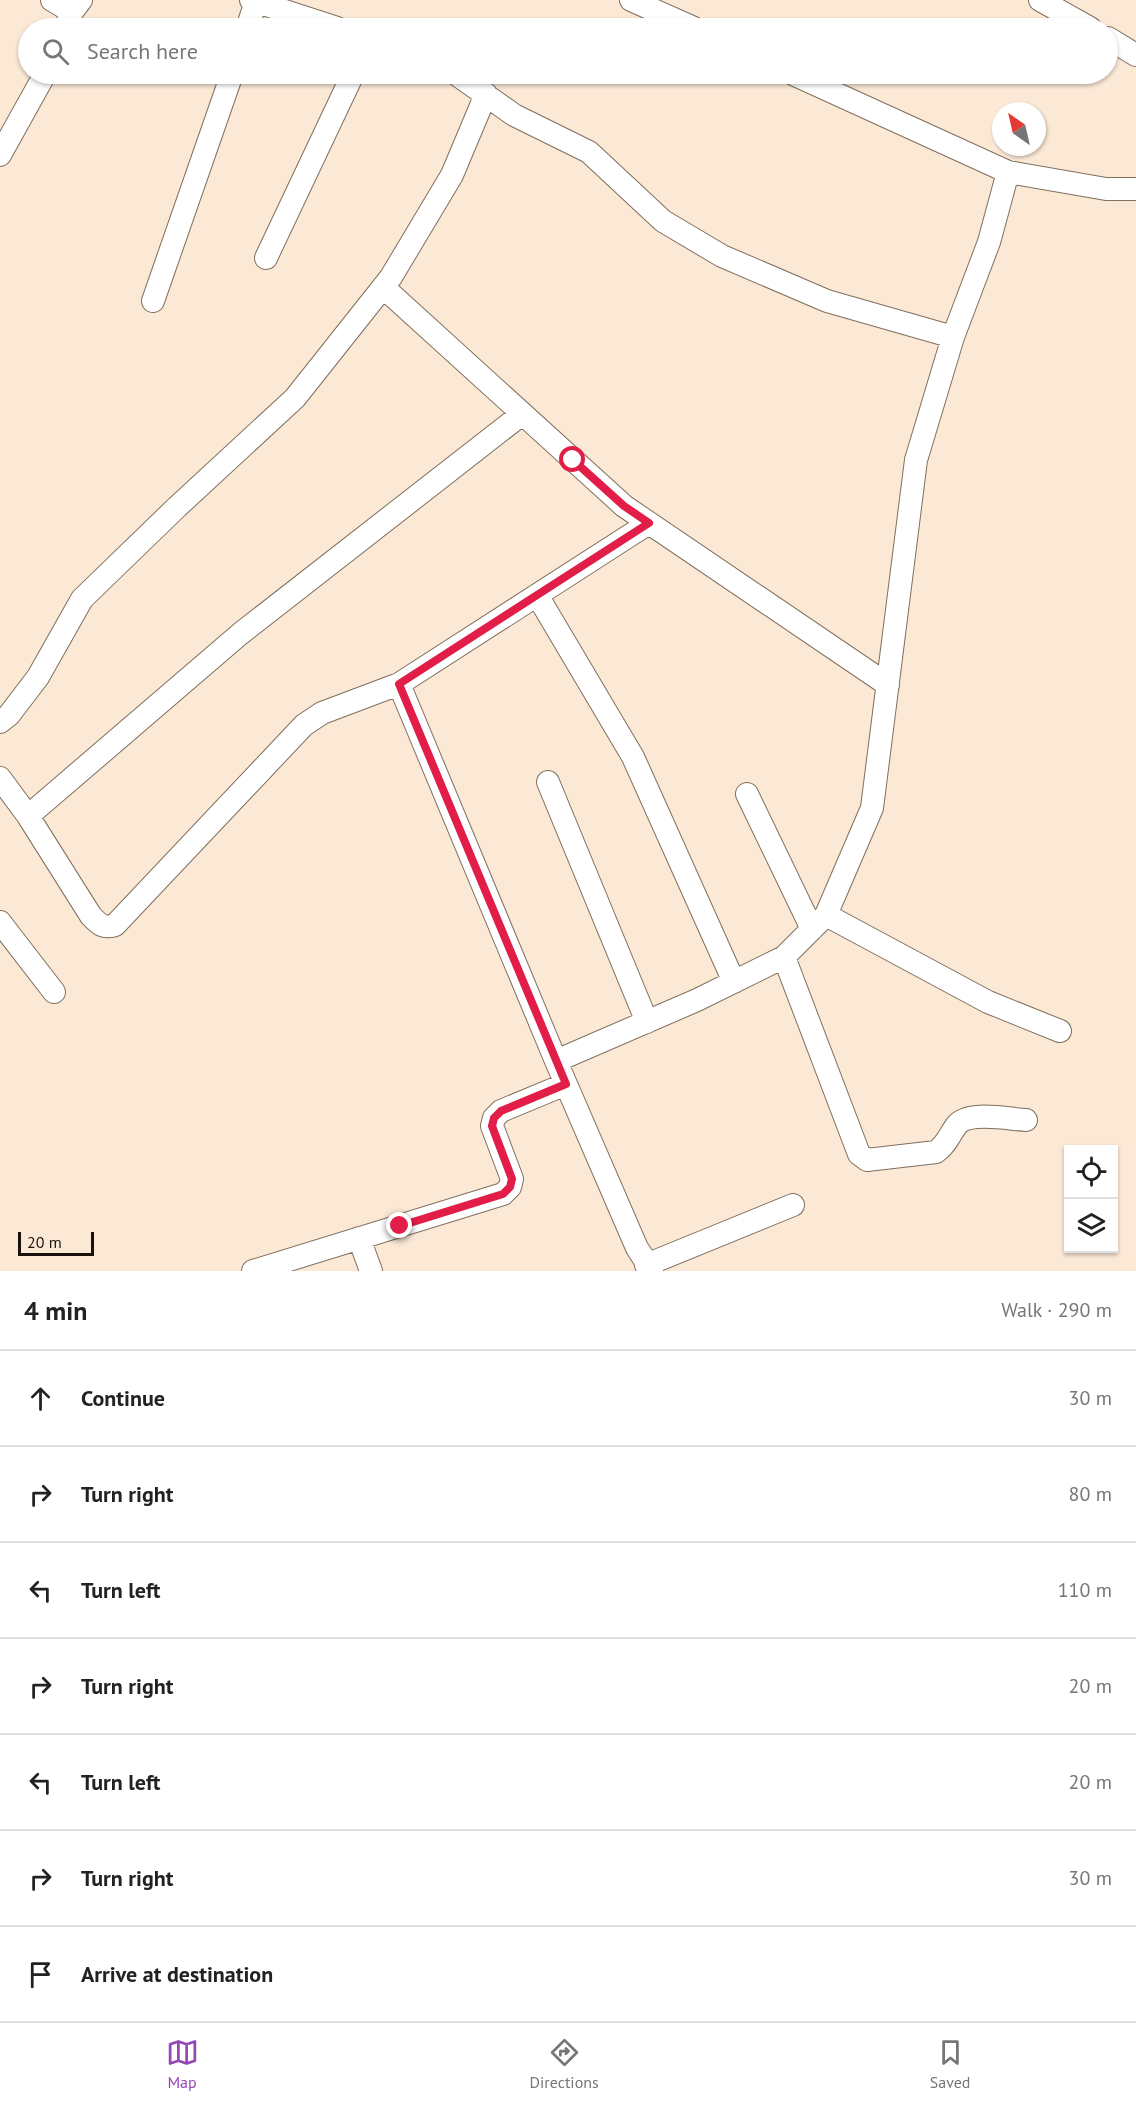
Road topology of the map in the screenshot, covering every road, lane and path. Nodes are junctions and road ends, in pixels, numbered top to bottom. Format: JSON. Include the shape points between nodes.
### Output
{"nodes":[{"id":1,"x":52,"y":0,"type":"edge"},
{"id":2,"x":632,"y":0,"type":"edge"},
{"id":3,"x":1040,"y":0,"type":"edge"},
{"id":4,"x":254,"y":1,"type":"edge"},
{"id":5,"x":73,"y":14,"type":"edge"},
{"id":6,"x":250,"y":18,"type":"edge"},
{"id":7,"x":306,"y":18,"type":"edge"},
{"id":8,"x":672,"y":18,"type":"edge"},
{"id":9,"x":1072,"y":18,"type":"edge"},
{"id":10,"x":1118,"y":44,"type":"edge"},
{"id":11,"x":1136,"y":55,"type":"edge"},
{"id":12,"x":39,"y":84,"type":"edge"},
{"id":13,"x":229,"y":84,"type":"edge"},
{"id":14,"x":348,"y":84,"type":"edge"},
{"id":15,"x":471,"y":84,"type":"edge"},
{"id":16,"x":815,"y":84,"type":"edge"},
{"id":17,"x":486,"y":94,"type":"junction"},
{"id":18,"x":0,"y":155,"type":"edge"},
{"id":19,"x":1008,"y":171,"type":"junction"},
{"id":20,"x":1136,"y":189,"type":"edge"},
{"id":21,"x":266,"y":258,"type":"dead end"},
{"id":22,"x":383,"y":287,"type":"junction"},
{"id":23,"x":153,"y":302,"type":"dead end"},
{"id":24,"x":953,"y":337,"type":"junction"},
{"id":25,"x":522,"y":414,"type":"junction"},
{"id":26,"x":649,"y":523,"type":"junction"},
{"id":27,"x":537,"y":595,"type":"junction"},
{"id":28,"x":399,"y":684,"type":"junction"},
{"id":29,"x":888,"y":685,"type":"junction"},
{"id":30,"x":0,"y":722,"type":"edge"},
{"id":31,"x":0,"y":778,"type":"edge"},
{"id":32,"x":548,"y":782,"type":"dead end"},
{"id":33,"x":747,"y":794,"type":"dead end"},
{"id":34,"x":28,"y":816,"type":"junction"},
{"id":35,"x":0,"y":922,"type":"edge"},
{"id":36,"x":819,"y":922,"type":"junction"},
{"id":37,"x":783,"y":957,"type":"junction"},
{"id":38,"x":734,"y":982,"type":"junction"},
{"id":39,"x":54,"y":992,"type":"dead end"},
{"id":40,"x":647,"y":1022,"type":"junction"},
{"id":41,"x":1060,"y":1031,"type":"dead end"},
{"id":42,"x":556,"y":1061,"type":"junction"},
{"id":43,"x":566,"y":1084,"type":"junction"},
{"id":44,"x":1026,"y":1120,"type":"dead end"},
{"id":45,"x":793,"y":1205,"type":"dead end"},
{"id":46,"x":359,"y":1238,"type":"junction"},
{"id":47,"x":649,"y":1268,"type":"edge"},
{"id":48,"x":253,"y":1271,"type":"edge"},
{"id":49,"x":371,"y":1271,"type":"edge"}],
"edges":[{"from":1,"to":5,"type":"street"},
{"from":2,"to":8,"type":"street"},
{"from":3,"to":9,"type":"street"},
{"from":4,"to":6,"type":"street"},
{"from":4,"to":7,"type":"street"},
{"from":10,"to":11,"type":"street"},
{"from":12,"to":18,"type":"street"},
{"from":13,"to":23,"type":"street"},
{"from":14,"to":21,"type":"street"},
{"from":15,"to":17,"type":"street"},
{"from":16,"to":19,"type":"street"},
{"from":17,"to":22,"type":"street","via":[[452,175]]},
{"from":17,"to":24,"type":"street","via":[[514,115],[589,152],[663,221],[722,256],[827,301]]},
{"from":19,"to":20,"type":"street","via":[[1106,189]]},
{"from":19,"to":24,"type":"street","via":[[989,242]]},
{"from":22,"to":25,"type":"street"},
{"from":22,"to":30,"type":"street","via":[[295,398],[82,599],[38,677]]},
{"from":24,"to":29,"type":"street","via":[[916,460]]},
{"from":25,"to":26,"type":"street","via":[[624,506]]},
{"from":25,"to":34,"type":"street","via":[[240,634]]},
{"from":26,"to":27,"type":"street"},
{"from":26,"to":29,"type":"street"},
{"from":27,"to":28,"type":"street"},
{"from":27,"to":38,"type":"street","via":[[633,757]]},
{"from":28,"to":34,"type":"street","via":[[322,713],[304,725],[108,928],[91,916]]},
{"from":28,"to":42,"type":"street"},
{"from":29,"to":36,"type":"street","via":[[872,808]]},
{"from":31,"to":34,"type":"street"},
{"from":32,"to":40,"type":"street"},
{"from":33,"to":36,"type":"street"},
{"from":35,"to":39,"type":"street"},
{"from":36,"to":37,"type":"street"},
{"from":36,"to":41,"type":"street","via":[[988,1002]]},
{"from":37,"to":38,"type":"street"},
{"from":37,"to":44,"type":"street","via":[[862,1158],[936,1152],[957,1124],[969,1116]]},
{"from":38,"to":40,"type":"street"},
{"from":40,"to":42,"type":"street"},
{"from":42,"to":43,"type":"street"},
{"from":43,"to":46,"type":"street","via":[[501,1111],[494,1118],[492,1126],[512,1179],[503,1194]]},
{"from":43,"to":47,"type":"street"},
{"from":45,"to":47,"type":"street"},
{"from":46,"to":48,"type":"street"},
{"from":46,"to":49,"type":"street"}]}
